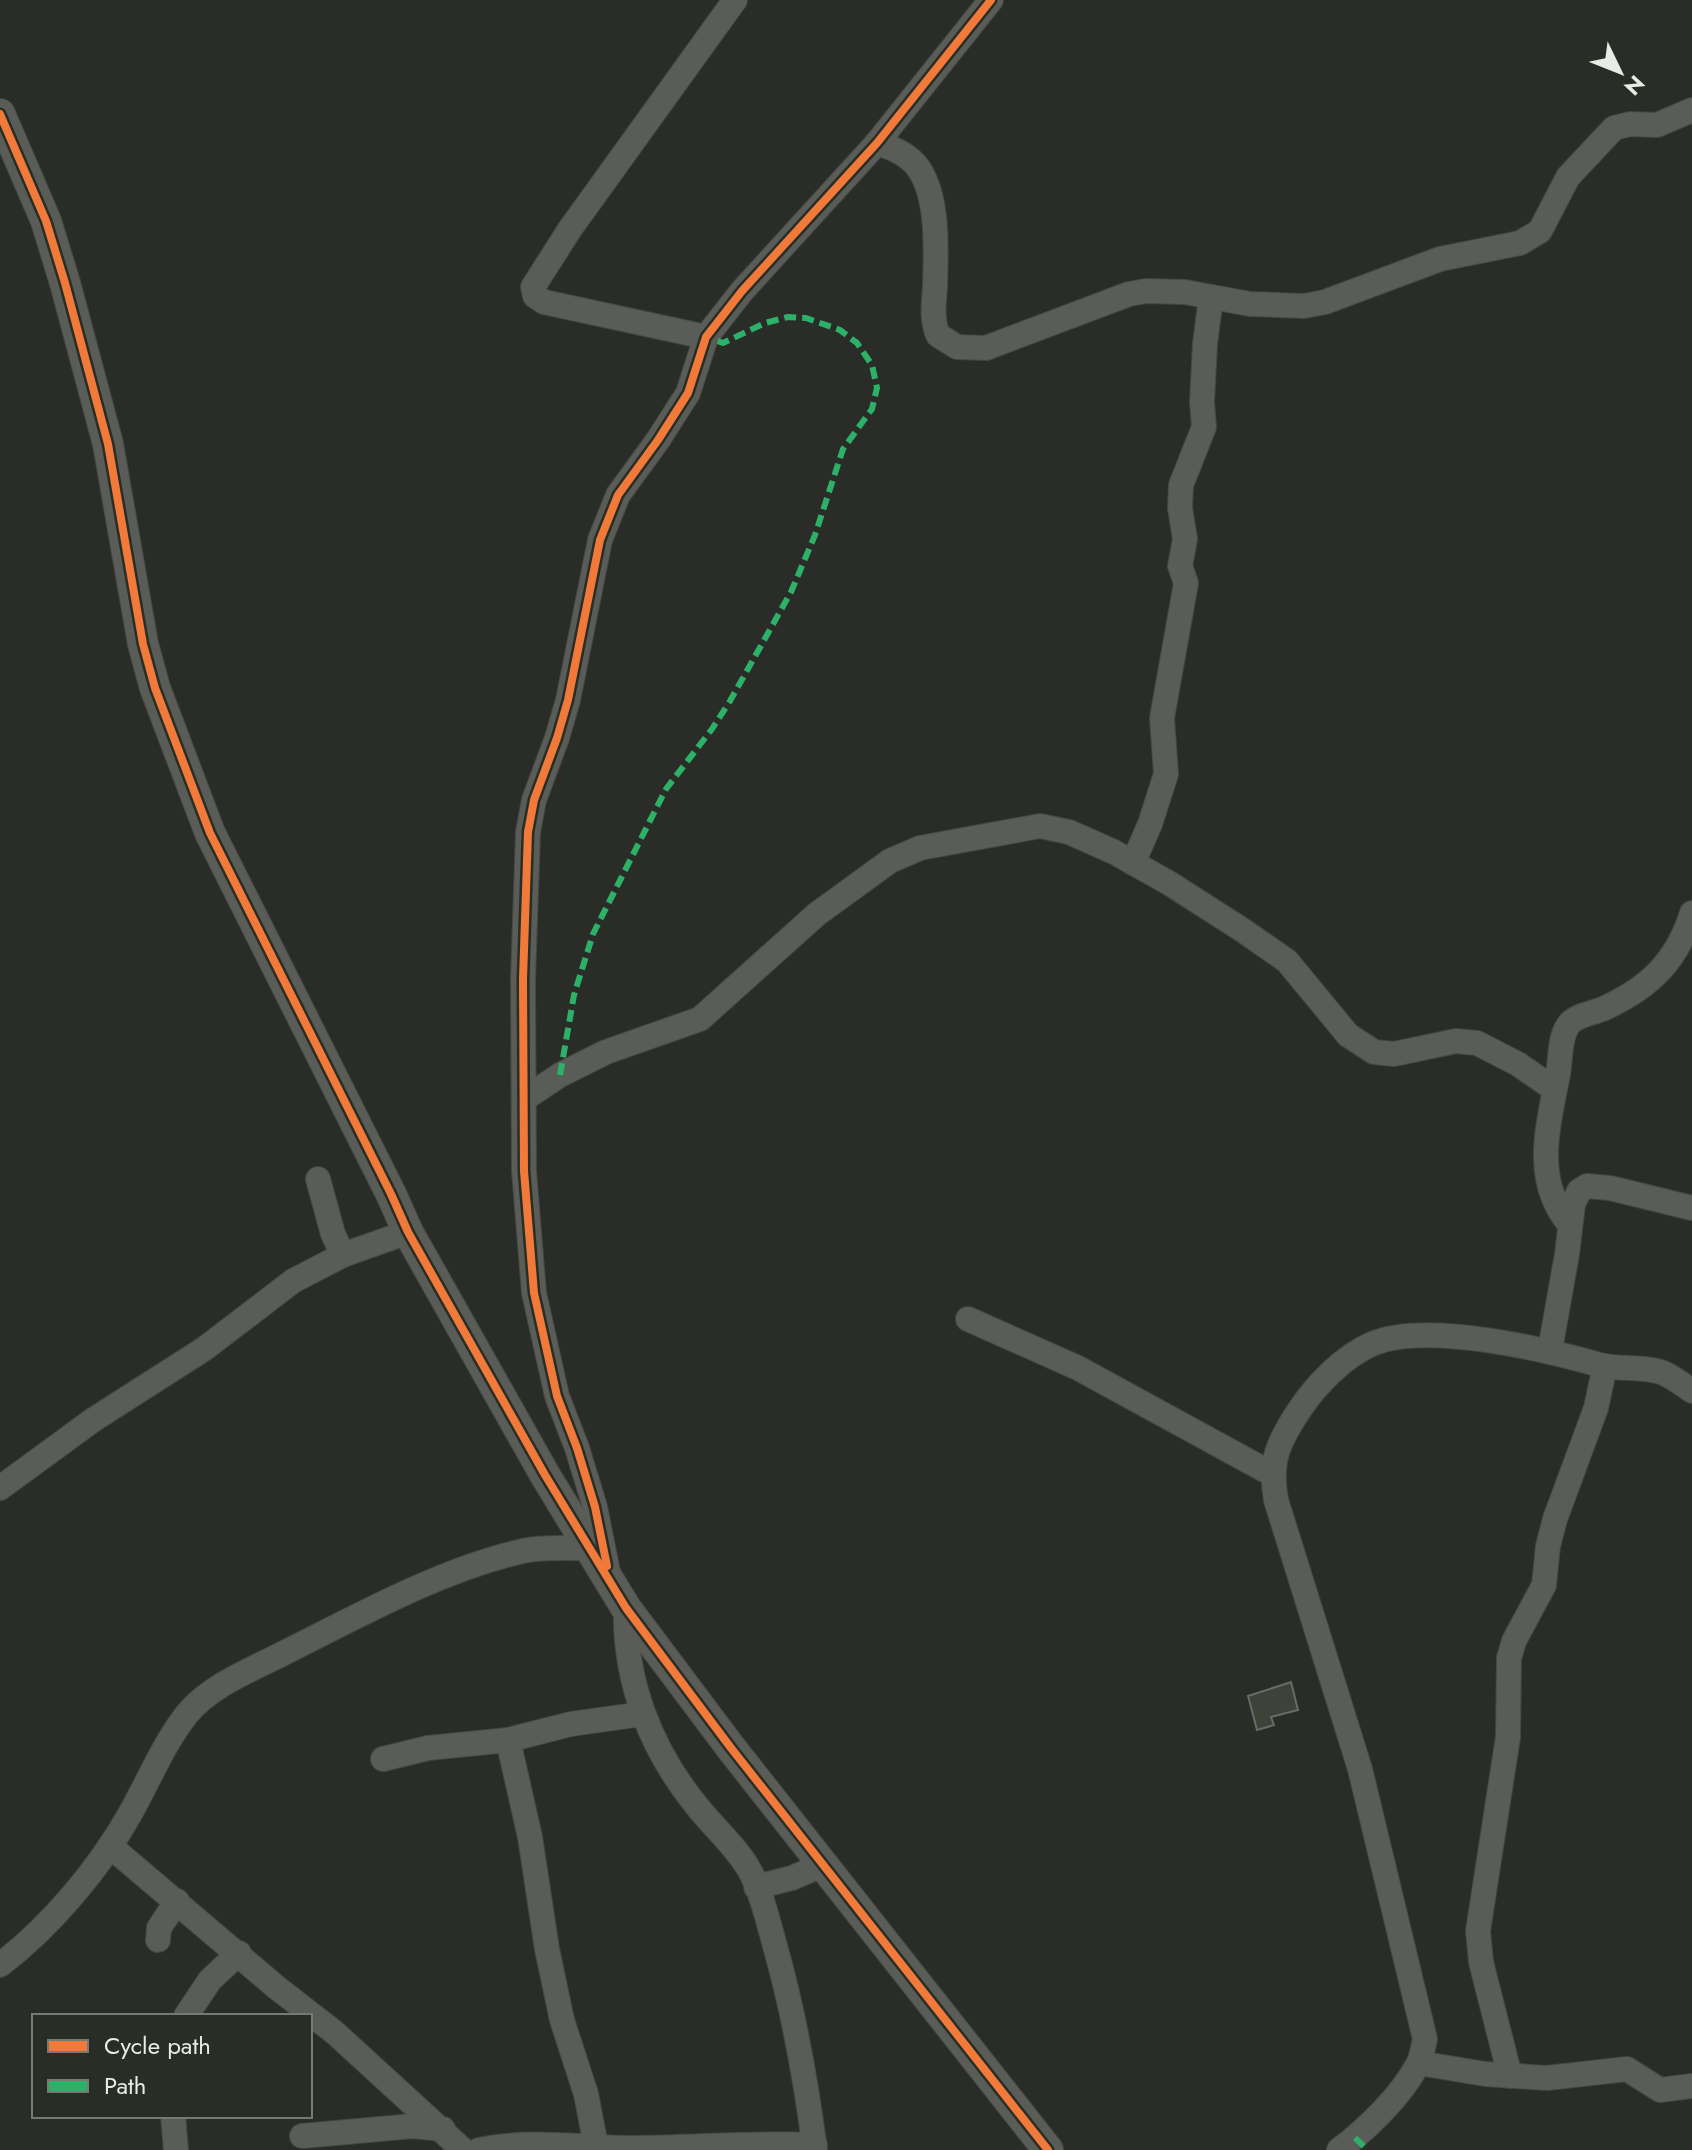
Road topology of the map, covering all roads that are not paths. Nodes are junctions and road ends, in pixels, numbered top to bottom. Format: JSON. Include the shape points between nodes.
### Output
{"nodes":[{"id":1,"x":735,"y":0,"type":"edge"},
{"id":2,"x":991,"y":0,"type":"edge"},
{"id":3,"x":1692,"y":110,"type":"edge"},
{"id":4,"x":0,"y":114,"type":"edge"},
{"id":5,"x":877,"y":143,"type":"junction"},
{"id":6,"x":1211,"y":297,"type":"junction"},
{"id":7,"x":706,"y":337,"type":"junction"},
{"id":8,"x":1133,"y":863,"type":"junction"},
{"id":9,"x":1692,"y":913,"type":"edge"},
{"id":10,"x":1554,"y":1089,"type":"junction"},
{"id":11,"x":524,"y":1099,"type":"junction"},
{"id":12,"x":318,"y":1179,"type":"dead end"},
{"id":13,"x":1692,"y":1208,"type":"edge"},
{"id":14,"x":1570,"y":1225,"type":"junction"},
{"id":15,"x":408,"y":1232,"type":"junction"},
{"id":16,"x":343,"y":1255,"type":"junction"},
{"id":17,"x":968,"y":1319,"type":"dead end"},
{"id":18,"x":1550,"y":1350,"type":"junction"},
{"id":19,"x":1605,"y":1366,"type":"junction"},
{"id":20,"x":1692,"y":1391,"type":"edge"},
{"id":21,"x":1272,"y":1474,"type":"junction"},
{"id":22,"x":0,"y":1488,"type":"edge"},
{"id":23,"x":590,"y":1548,"type":"junction"},
{"id":24,"x":618,"y":1595,"type":"junction"},
{"id":25,"x":642,"y":1714,"type":"junction"},
{"id":26,"x":508,"y":1740,"type":"junction"},
{"id":27,"x":383,"y":1759,"type":"dead end"},
{"id":28,"x":110,"y":1846,"type":"junction"},
{"id":29,"x":822,"y":1865,"type":"junction"},
{"id":30,"x":756,"y":1887,"type":"junction"},
{"id":31,"x":177,"y":1901,"type":"junction"},
{"id":32,"x":158,"y":1940,"type":"dead end"},
{"id":33,"x":239,"y":1953,"type":"junction"},
{"id":34,"x":0,"y":1965,"type":"edge"},
{"id":35,"x":187,"y":2014,"type":"edge"},
{"id":36,"x":311,"y":2014,"type":"edge"},
{"id":37,"x":312,"y":2015,"type":"edge"},
{"id":38,"x":1419,"y":2063,"type":"junction"},
{"id":39,"x":1510,"y":2076,"type":"junction"},
{"id":40,"x":1692,"y":2086,"type":"edge"},
{"id":41,"x":173,"y":2118,"type":"edge"},
{"id":42,"x":443,"y":2129,"type":"junction"},
{"id":43,"x":302,"y":2136,"type":"dead end"},
{"id":44,"x":351,"y":2141,"type":"edge"},
{"id":45,"x":596,"y":2146,"type":"junction"},
{"id":46,"x":815,"y":2148,"type":"edge"},
{"id":47,"x":176,"y":2150,"type":"edge"},
{"id":48,"x":463,"y":2150,"type":"edge"},
{"id":49,"x":479,"y":2150,"type":"edge"},
{"id":50,"x":1048,"y":2150,"type":"edge"},
{"id":51,"x":1339,"y":2150,"type":"edge"}],
"edges":[{"from":1,"to":7,"type":"street","via":[[533,287],[544,302]]},
{"from":2,"to":5,"type":"street"},
{"from":3,"to":6,"type":"street","via":[[1657,125],[1614,128],[1568,177],[1540,231],[1520,243],[1440,259],[1304,306]]},
{"from":4,"to":15,"type":"street","via":[[46,221],[65,283],[108,444],[143,644],[160,700],[210,833]]},
{"from":5,"to":6,"type":"street","via":[[909,158],[928,189],[936,239],[934,323],[938,335],[950,344],[972,349],[995,346],[1129,294],[1164,291]]},
{"from":5,"to":7,"type":"street"},
{"from":6,"to":8,"type":"street","via":[[1204,427],[1181,485],[1185,539],[1179,565],[1186,583],[1162,718],[1166,774]]},
{"from":7,"to":11,"type":"street","via":[[688,393],[608,517],[568,700],[534,800],[526,870]]},
{"from":8,"to":10,"type":"street","via":[[1287,961],[1348,1035],[1366,1049],[1387,1055],[1456,1041],[1477,1043]]},
{"from":8,"to":11,"type":"street","via":[[1050,826],[920,848],[890,861],[817,914],[700,1019],[606,1052]]},
{"from":9,"to":10,"type":"street","via":[[1682,943],[1657,975],[1635,992],[1570,1023]]},
{"from":10,"to":14,"type":"street","via":[[1545,1173]]},
{"from":11,"to":24,"type":"street","via":[[534,1293],[557,1396]]},
{"from":12,"to":16,"type":"street"},
{"from":13,"to":14,"type":"street","via":[[1587,1186],[1576,1194]]},
{"from":14,"to":18,"type":"street"},
{"from":15,"to":16,"type":"street"},
{"from":15,"to":23,"type":"street"},
{"from":16,"to":22,"type":"street","via":[[293,1281],[204,1349]]},
{"from":17,"to":21,"type":"street","via":[[1078,1368]]},
{"from":18,"to":19,"type":"street"},
{"from":18,"to":21,"type":"street","via":[[1412,1336],[1370,1345],[1332,1373],[1305,1402],[1286,1429]]},
{"from":19,"to":20,"type":"street","via":[[1662,1373]]},
{"from":19,"to":39,"type":"street","via":[[1596,1408],[1555,1519],[1544,1585],[1509,1658],[1508,1737],[1478,1931]]},
{"from":21,"to":38,"type":"street","via":[[1352,1740],[1398,1916],[1425,2039]]},
{"from":23,"to":24,"type":"street"},
{"from":23,"to":28,"type":"street","via":[[525,1550],[467,1570],[344,1621],[235,1678],[185,1717]]},
{"from":24,"to":25,"type":"street","via":[[628,1665]]},
{"from":24,"to":29,"type":"street"},
{"from":25,"to":26,"type":"street"},
{"from":25,"to":30,"type":"street","via":[[676,1779],[731,1844]]},
{"from":26,"to":27,"type":"street","via":[[428,1748]]},
{"from":26,"to":45,"type":"street","via":[[562,2020]]},
{"from":28,"to":31,"type":"street"},
{"from":28,"to":34,"type":"street","via":[[83,1882]]},
{"from":29,"to":30,"type":"street"},
{"from":29,"to":50,"type":"street"},
{"from":30,"to":46,"type":"street","via":[[790,2003]]},
{"from":31,"to":32,"type":"street","via":[[159,1928]]},
{"from":31,"to":33,"type":"street"},
{"from":33,"to":35,"type":"street","via":[[210,1980]]},
{"from":33,"to":36,"type":"street"},
{"from":37,"to":42,"type":"street"},
{"from":38,"to":39,"type":"street"},
{"from":38,"to":51,"type":"street","via":[[1387,2105]]},
{"from":39,"to":40,"type":"street","via":[[1547,2078],[1627,2069],[1660,2090]]},
{"from":41,"to":47,"type":"street"},
{"from":42,"to":44,"type":"street","via":[[413,2126]]},
{"from":42,"to":48,"type":"street"},
{"from":43,"to":44,"type":"street"},
{"from":45,"to":46,"type":"street","via":[[780,2143]]},
{"from":45,"to":49,"type":"street"}]}
